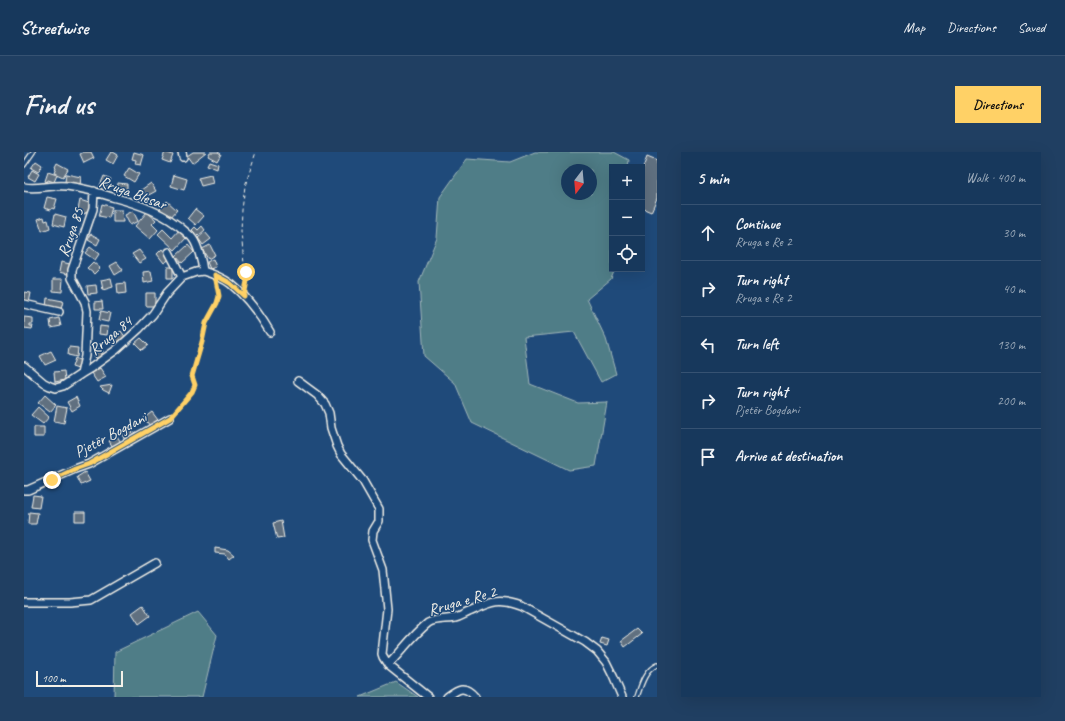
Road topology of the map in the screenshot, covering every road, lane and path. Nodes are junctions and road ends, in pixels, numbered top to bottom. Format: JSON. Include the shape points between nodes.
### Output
{"nodes":[{"id":1,"x":33,"y":152,"type":"edge"},
{"id":2,"x":256,"y":152,"type":"edge"},
{"id":3,"x":24,"y":165,"type":"edge"},
{"id":4,"x":24,"y":187,"type":"edge"},
{"id":5,"x":94,"y":191,"type":"junction"},
{"id":6,"x":169,"y":252,"type":"dead end"},
{"id":7,"x":203,"y":271,"type":"junction"},
{"id":8,"x":215,"y":275,"type":"junction"},
{"id":9,"x":182,"y":277,"type":"junction"},
{"id":10,"x":244,"y":296,"type":"junction"},
{"id":11,"x":24,"y":304,"type":"edge"},
{"id":12,"x":59,"y":312,"type":"dead end"},
{"id":13,"x":270,"y":332,"type":"dead end"},
{"id":14,"x":24,"y":366,"type":"edge"},
{"id":15,"x":80,"y":374,"type":"junction"},
{"id":16,"x":298,"y":381,"type":"dead end"},
{"id":17,"x":170,"y":418,"type":"joint"},
{"id":18,"x":24,"y":490,"type":"edge"},
{"id":19,"x":155,"y":564,"type":"dead end"},
{"id":20,"x":24,"y":602,"type":"edge"},
{"id":21,"x":388,"y":665,"type":"junction"},
{"id":22,"x":657,"y":665,"type":"edge"},
{"id":23,"x":428,"y":697,"type":"edge"},
{"id":24,"x":447,"y":697,"type":"edge"},
{"id":25,"x":475,"y":697,"type":"edge"},
{"id":26,"x":622,"y":697,"type":"edge"},
{"id":27,"x":637,"y":697,"type":"edge"}],
"edges":[{"from":1,"to":3,"type":"lane"},
{"from":2,"to":10,"type":"path","via":[[245,186],[242,210],[241,231],[247,281]]},
{"from":4,"to":5,"type":"street","name":"Rruga Blesar","via":[[67,186]]},
{"from":5,"to":7,"type":"street","name":"Rruga Blesar","via":[[128,201],[173,221],[193,239]]},
{"from":5,"to":15,"type":"street","name":"Rruga 85","via":[[93,208],[72,270],[72,278],[87,311],[85,356]]},
{"from":6,"to":9,"type":"street"},
{"from":7,"to":8,"type":"street"},
{"from":7,"to":9,"type":"street"},
{"from":8,"to":10,"type":"street","via":[[230,283]]},
{"from":8,"to":17,"type":"path","name":"Pjetër Bogdani","via":[[219,296],[206,323],[192,376],[195,385]]},
{"from":9,"to":15,"type":"street","name":"Rruga 84","via":[[139,329],[116,350]]},
{"from":10,"to":13,"type":"street"},
{"from":11,"to":12,"type":"street"},
{"from":14,"to":15,"type":"street","name":"Rruga 84","via":[[56,388]]},
{"from":16,"to":21,"type":"street","via":[[325,404],[341,454],[363,482],[379,510],[379,521],[373,531],[372,540],[383,570],[387,609],[382,654]]},
{"from":17,"to":18,"type":"street","name":"Pjetër Bogdani","via":[[89,464]]},
{"from":19,"to":20,"type":"street","via":[[90,600]]},
{"from":21,"to":23,"type":"street"},
{"from":21,"to":26,"type":"street","name":"Rruga e Re 2","via":[[409,640],[430,622],[454,618],[499,601],[511,602],[597,651],[606,662]]},
{"from":22,"to":27,"type":"lane","via":[[646,675]]},
{"from":24,"to":25,"type":"street","via":[[456,690],[463,689]]}]}
